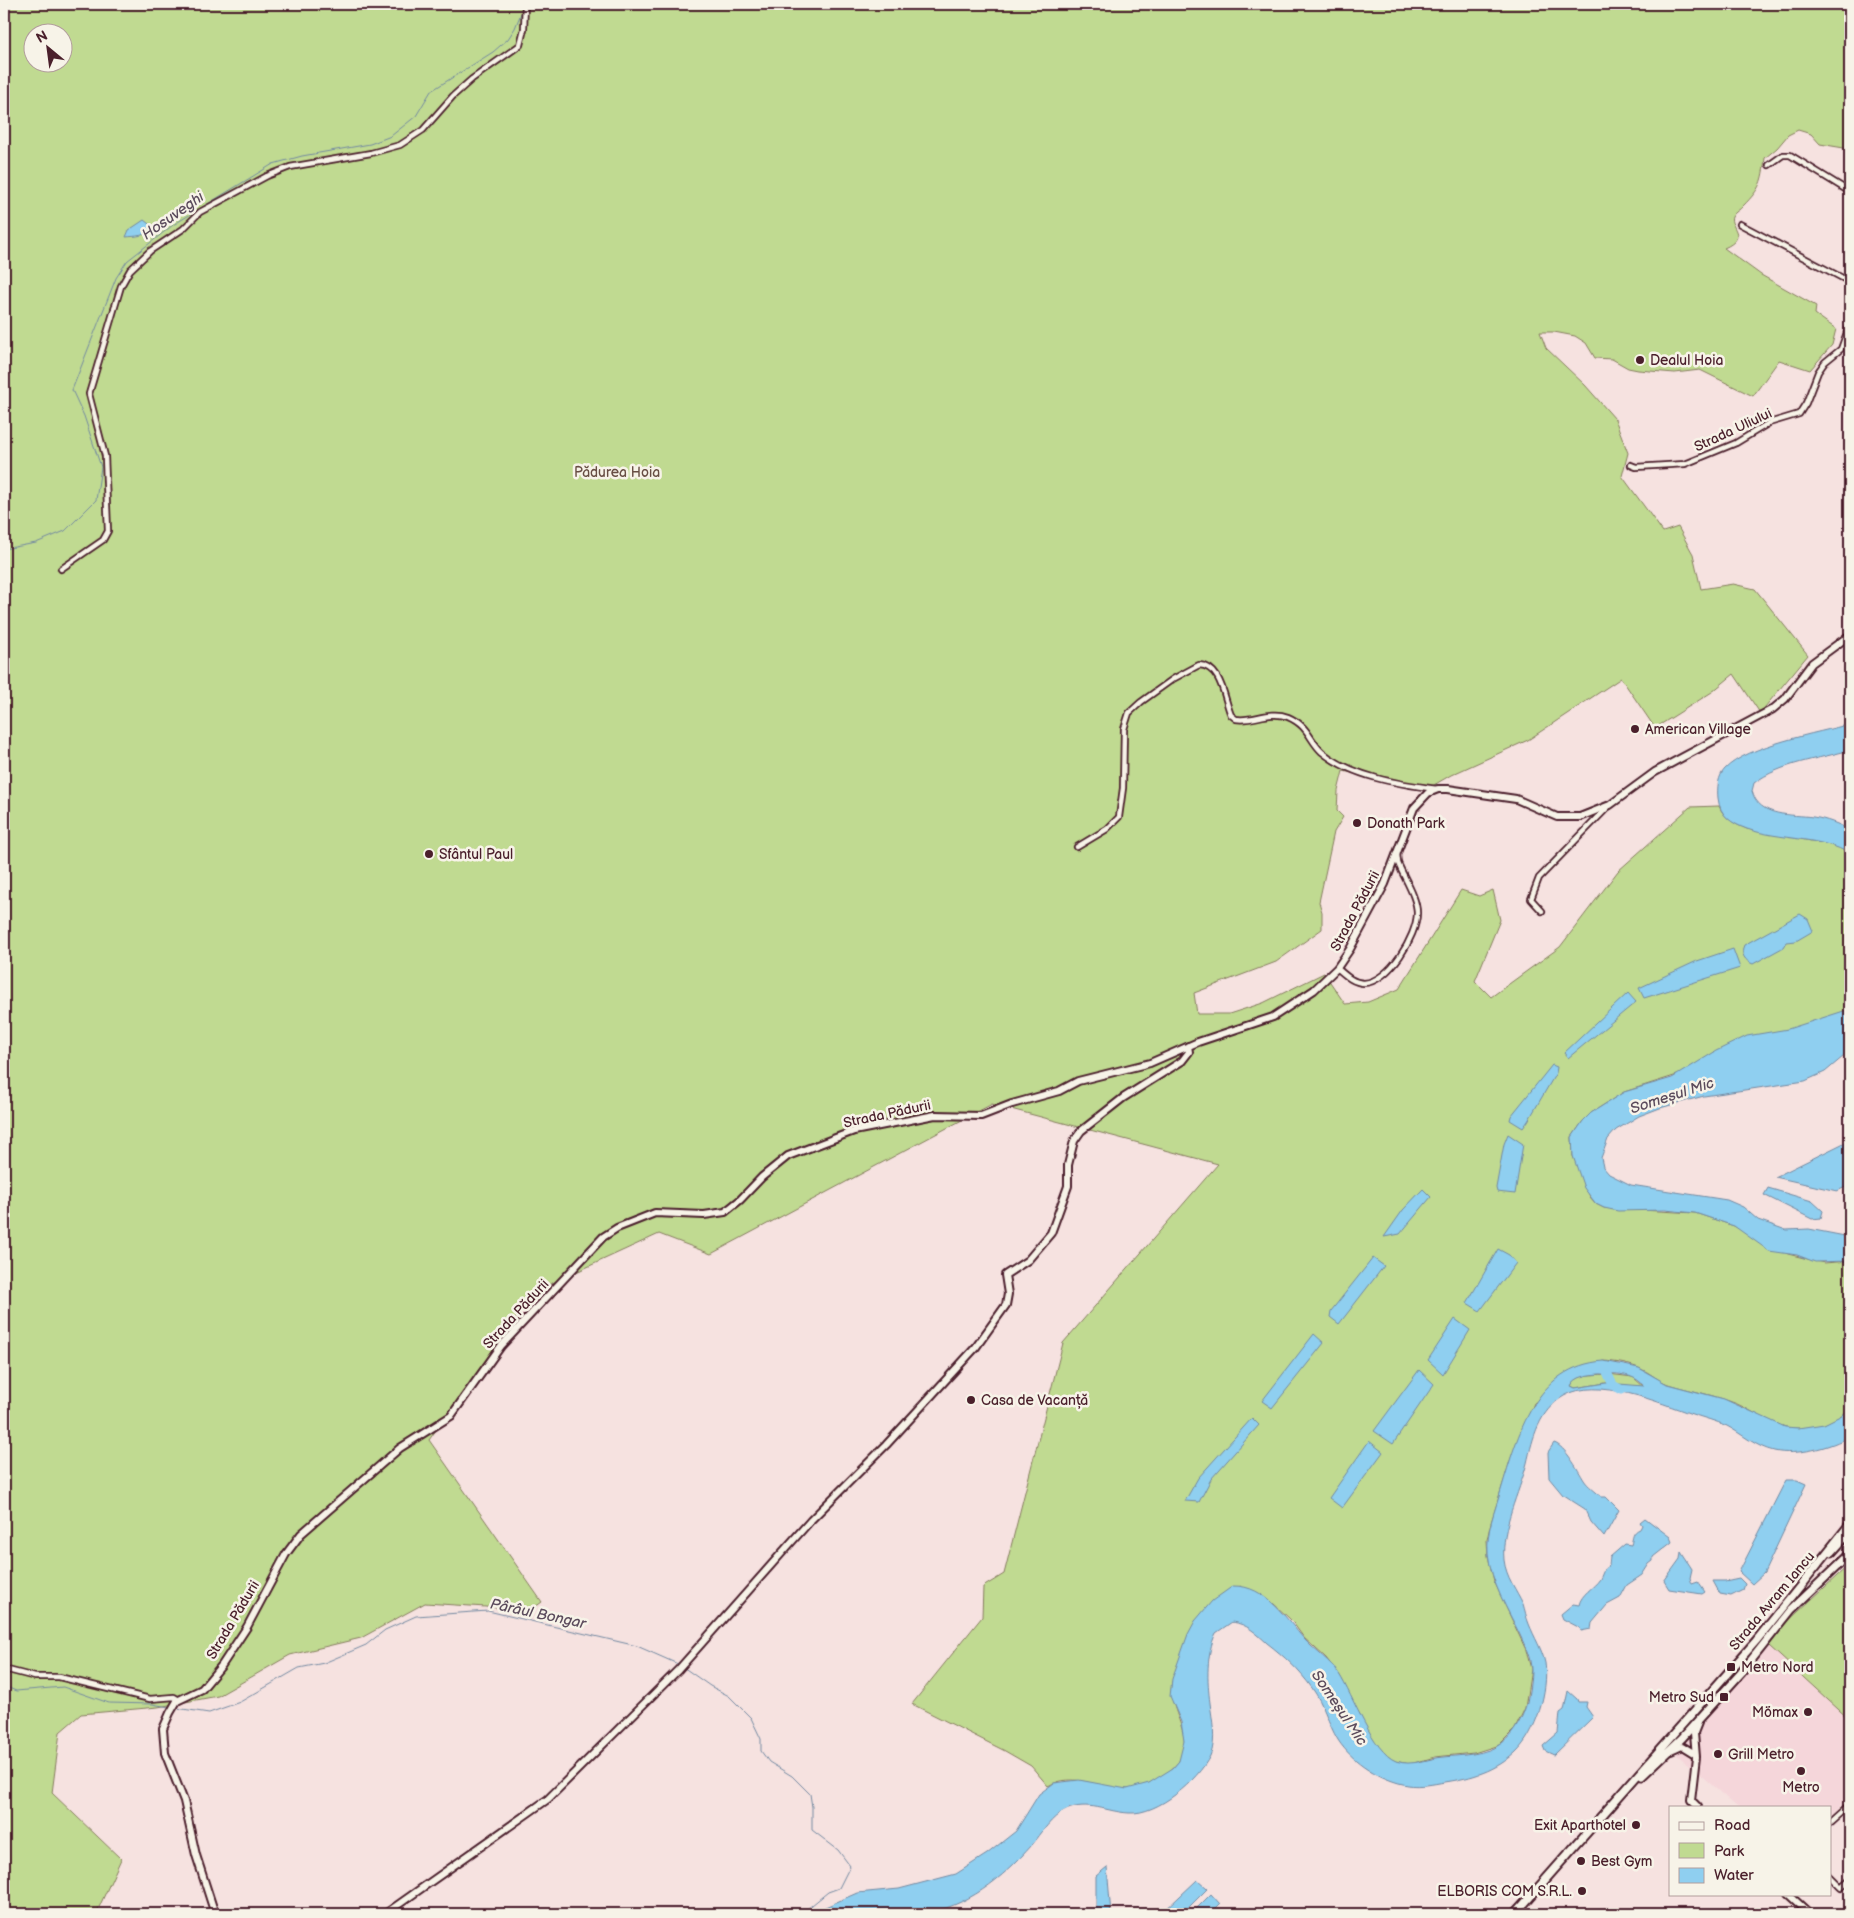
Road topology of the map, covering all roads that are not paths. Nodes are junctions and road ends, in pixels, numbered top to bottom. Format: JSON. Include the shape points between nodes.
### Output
{"nodes":[{"id":1,"x":525,"y":6,"type":"edge"},
{"id":2,"x":1769,"y":165,"type":"dead end"},
{"id":3,"x":1850,"y":192,"type":"edge"},
{"id":4,"x":1740,"y":224,"type":"dead end"},
{"id":5,"x":1850,"y":282,"type":"edge"},
{"id":6,"x":1850,"y":324,"type":"edge"},
{"id":7,"x":1631,"y":465,"type":"dead end"},
{"id":8,"x":61,"y":569,"type":"dead end"},
{"id":9,"x":1850,"y":635,"type":"edge"},
{"id":10,"x":1438,"y":789,"type":"junction"},
{"id":11,"x":1610,"y":805,"type":"junction"},
{"id":12,"x":1078,"y":847,"type":"dead end"},
{"id":13,"x":1397,"y":854,"type":"junction"},
{"id":14,"x":1542,"y":911,"type":"dead end"},
{"id":15,"x":1337,"y":968,"type":"junction"},
{"id":16,"x":1188,"y":1046,"type":"junction"},
{"id":17,"x":1850,"y":1524,"type":"edge"},
{"id":18,"x":1850,"y":1532,"type":"edge"},
{"id":19,"x":1850,"y":1549,"type":"edge"},
{"id":20,"x":1850,"y":1554,"type":"edge"},
{"id":21,"x":1841,"y":1563,"type":"junction"},
{"id":22,"x":1818,"y":1565,"type":"junction"},
{"id":23,"x":4,"y":1669,"type":"edge"},
{"id":24,"x":177,"y":1702,"type":"junction"},
{"id":25,"x":1701,"y":1718,"type":"junction"},
{"id":26,"x":1684,"y":1736,"type":"junction"},
{"id":27,"x":1693,"y":1740,"type":"junction"},
{"id":28,"x":1693,"y":1752,"type":"junction"},
{"id":29,"x":1665,"y":1754,"type":"junction"},
{"id":30,"x":1850,"y":1804,"type":"edge"},
{"id":31,"x":1612,"y":1805,"type":"junction"},
{"id":32,"x":1697,"y":1806,"type":"edge"},
{"id":33,"x":1832,"y":1820,"type":"edge"},
{"id":34,"x":1832,"y":1878,"type":"edge"},
{"id":35,"x":1850,"y":1879,"type":"edge"},
{"id":36,"x":1790,"y":1896,"type":"edge"},
{"id":37,"x":215,"y":1914,"type":"edge"},
{"id":38,"x":385,"y":1914,"type":"edge"},
{"id":39,"x":1515,"y":1914,"type":"edge"},
{"id":40,"x":1810,"y":1914,"type":"edge"}],
"edges":[{"from":1,"to":8,"type":"street","via":[[520,45],[472,79],[423,130],[400,145],[371,154],[290,167],[267,176],[200,212],[130,270],[121,286],[89,394],[105,456],[108,531],[103,540]]},
{"from":2,"to":3,"type":"street","via":[[1784,155],[1790,155]]},
{"from":4,"to":5,"type":"street"},
{"from":6,"to":7,"type":"street","name":"Strada Uliului","via":[[1841,349],[1822,366],[1803,409],[1796,416],[1769,423],[1736,443],[1686,464]]},
{"from":9,"to":11,"type":"street","via":[[1812,663],[1785,699],[1773,709],[1655,772]]},
{"from":10,"to":11,"type":"street","via":[[1516,799],[1564,818],[1580,817]]},
{"from":10,"to":12,"type":"street","via":[[1347,768],[1321,750],[1308,731],[1286,717],[1271,714],[1236,719],[1231,715],[1219,679],[1210,668],[1199,665],[1140,702],[1129,713],[1124,729],[1119,817],[1107,829]]},
{"from":10,"to":13,"type":"street","name":"Strada Pădurii","via":[[1426,795],[1414,808]]},
{"from":11,"to":14,"type":"street","via":[[1539,878],[1530,899]]},
{"from":13,"to":15,"type":"street","name":"Strada Pădurii","via":[[1362,928]]},
{"from":13,"to":15,"type":"street","via":[[1417,912],[1416,924],[1406,946],[1393,967],[1376,980],[1363,983],[1351,980]]},
{"from":15,"to":16,"type":"street","name":"Strada Pădurii","via":[[1314,990],[1273,1016]]},
{"from":16,"to":24,"type":"street","name":"Strada Pădurii","via":[[1150,1063],[1082,1080],[1059,1092],[981,1116],[935,1115],[854,1131],[788,1156],[725,1212],[704,1215],[655,1213],[608,1234],[508,1338],[451,1416],[400,1448],[301,1534],[286,1554],[247,1627],[222,1665],[202,1688]]},
{"from":16,"to":38,"type":"street","via":[[1182,1061],[1123,1098],[1081,1131],[1074,1141],[1068,1166],[1068,1186],[1050,1233],[1028,1260],[1005,1275],[1008,1300],[976,1347],[886,1445],[811,1520],[690,1658],[548,1799]]},
{"from":17,"to":22,"type":"main road","name":"Strada Avram Iancu"},
{"from":18,"to":22,"type":"main road","via":[[1840,1546]]},
{"from":19,"to":21,"type":"main road"},
{"from":20,"to":21,"type":"main road","name":"Strada Avram Iancu"},
{"from":21,"to":25,"type":"main road","name":"Strada Avram Iancu","via":[[1791,1610]]},
{"from":22,"to":31,"type":"main road","name":"Strada Avram Iancu"},
{"from":23,"to":24,"type":"street","via":[[35,1677],[60,1677],[150,1698],[174,1697]]},
{"from":24,"to":37,"type":"street","via":[[163,1729],[165,1753],[184,1801],[196,1855]]},
{"from":25,"to":26,"type":"main road","name":"Strada Avram Iancu"},
{"from":25,"to":27,"type":"street"},
{"from":26,"to":27,"type":"street"},
{"from":26,"to":28,"type":"street"},
{"from":26,"to":29,"type":"main road","name":"Strada Avram Iancu"},
{"from":27,"to":28,"type":"street"},
{"from":28,"to":29,"type":"street","via":[[1682,1746]]},
{"from":28,"to":32,"type":"street","via":[[1691,1800]]},
{"from":29,"to":31,"type":"main road","name":"Strada Avram Iancu"},
{"from":30,"to":33,"type":"street"},
{"from":31,"to":39,"type":"main road","name":"Strada Avram Iancu"},
{"from":34,"to":35,"type":"street","via":[[1841,1887]]},
{"from":36,"to":40,"type":"street"}]}
